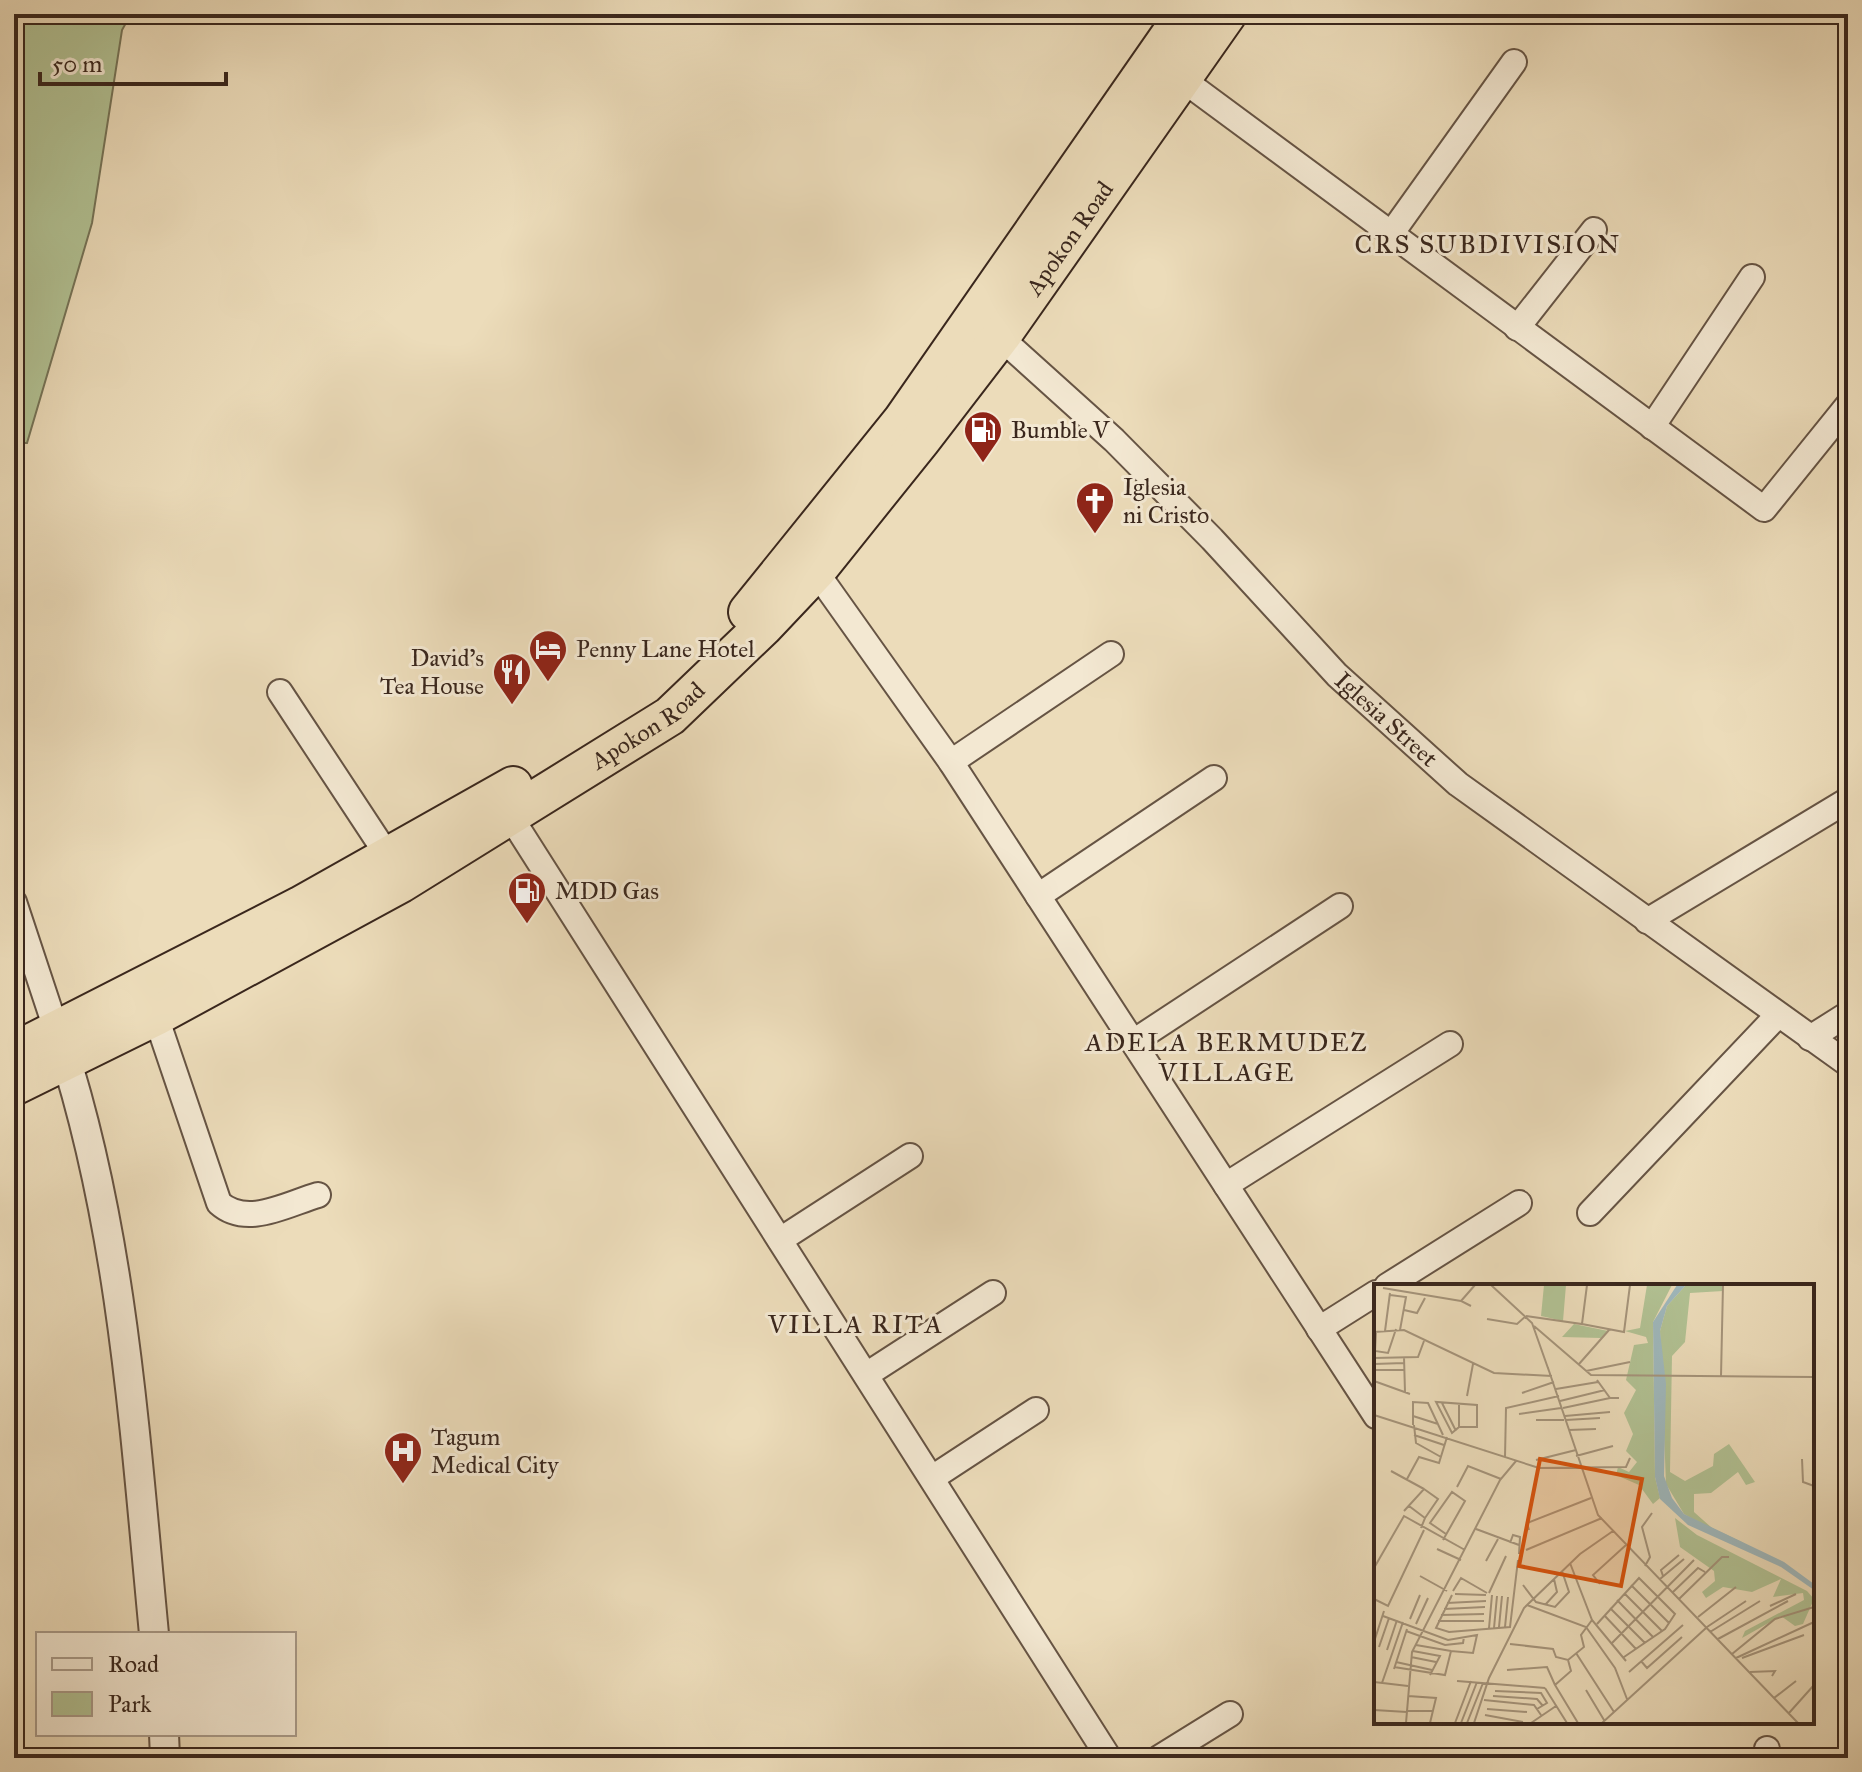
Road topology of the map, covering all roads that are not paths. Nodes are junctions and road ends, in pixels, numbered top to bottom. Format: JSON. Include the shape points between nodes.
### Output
{"nodes":[{"id":1,"x":1185,"y":14,"type":"edge"},
{"id":2,"x":1227,"y":14,"type":"edge"},
{"id":3,"x":1514,"y":62,"type":"dead end"},
{"id":4,"x":1167,"y":68,"type":"junction"},
{"id":5,"x":1594,"y":230,"type":"dead end"},
{"id":6,"x":1391,"y":234,"type":"junction"},
{"id":7,"x":1752,"y":277,"type":"dead end"},
{"id":8,"x":988,"y":326,"type":"junction"},
{"id":9,"x":1517,"y":328,"type":"junction"},
{"id":10,"x":1848,"y":405,"type":"edge"},
{"id":11,"x":1652,"y":427,"type":"junction"},
{"id":12,"x":807,"y":559,"type":"junction"},
{"id":13,"x":1111,"y":654,"type":"dead end"},
{"id":14,"x":280,"y":692,"type":"dead end"},
{"id":15,"x":951,"y":762,"type":"junction"},
{"id":16,"x":1214,"y":778,"type":"dead end"},
{"id":17,"x":1848,"y":800,"type":"edge"},
{"id":18,"x":503,"y":806,"type":"junction"},
{"id":19,"x":388,"y":856,"type":"junction"},
{"id":20,"x":1038,"y":896,"type":"junction"},
{"id":21,"x":14,"y":902,"type":"edge"},
{"id":22,"x":1340,"y":906,"type":"dead end"},
{"id":23,"x":1647,"y":921,"type":"junction"},
{"id":24,"x":151,"y":1002,"type":"junction"},
{"id":25,"x":1848,"y":1014,"type":"edge"},
{"id":26,"x":1777,"y":1016,"type":"junction"},
{"id":27,"x":1810,"y":1038,"type":"junction"},
{"id":28,"x":1133,"y":1042,"type":"junction"},
{"id":29,"x":61,"y":1044,"type":"junction"},
{"id":30,"x":1450,"y":1044,"type":"dead end"},
{"id":31,"x":14,"y":1052,"type":"edge"},
{"id":32,"x":1848,"y":1064,"type":"edge"},
{"id":33,"x":14,"y":1086,"type":"edge"},
{"id":34,"x":910,"y":1156,"type":"dead end"},
{"id":35,"x":1226,"y":1185,"type":"junction"},
{"id":36,"x":318,"y":1195,"type":"dead end"},
{"id":37,"x":1519,"y":1203,"type":"dead end"},
{"id":38,"x":1590,"y":1213,"type":"dead end"},
{"id":39,"x":780,"y":1240,"type":"junction"},
{"id":40,"x":1390,"y":1284,"type":"edge"},
{"id":41,"x":993,"y":1293,"type":"dead end"},
{"id":42,"x":1374,"y":1294,"type":"edge"},
{"id":43,"x":1319,"y":1329,"type":"junction"},
{"id":44,"x":866,"y":1375,"type":"junction"},
{"id":45,"x":1036,"y":1410,"type":"dead end"},
{"id":46,"x":1374,"y":1413,"type":"edge"},
{"id":47,"x":932,"y":1478,"type":"junction"},
{"id":48,"x":154,"y":1632,"type":"edge"},
{"id":49,"x":1230,"y":1714,"type":"dead end"},
{"id":50,"x":164,"y":1736,"type":"edge"},
{"id":51,"x":165,"y":1758,"type":"edge"},
{"id":52,"x":1109,"y":1758,"type":"edge"},
{"id":53,"x":1159,"y":1758,"type":"edge"}],
"edges":[{"from":1,"to":4,"type":"highway","name":"Apokon Road"},
{"from":2,"to":4,"type":"highway","name":"Apokon Road"},
{"from":3,"to":6,"type":"street"},
{"from":4,"to":6,"type":"street"},
{"from":4,"to":8,"type":"highway","name":"Apokon Road"},
{"from":5,"to":9,"type":"street"},
{"from":6,"to":9,"type":"street"},
{"from":7,"to":11,"type":"street"},
{"from":8,"to":12,"type":"highway","name":"Apokon Road","via":[[902,421]]},
{"from":8,"to":23,"type":"street","name":"Iglesia Street","via":[[1114,440],[1398,733],[1458,784]]},
{"from":9,"to":11,"type":"street"},
{"from":10,"to":11,"type":"street","via":[[1764,509]]},
{"from":12,"to":15,"type":"street"},
{"from":12,"to":18,"type":"highway","name":"Apokon Road","via":[[656,697]]},
{"from":13,"to":15,"type":"street"},
{"from":14,"to":19,"type":"street"},
{"from":15,"to":20,"type":"street"},
{"from":16,"to":20,"type":"street"},
{"from":17,"to":23,"type":"street"},
{"from":18,"to":19,"type":"highway","name":"Apokon Road"},
{"from":18,"to":24,"type":"highway","name":"Apokon Road","via":[[401,883]]},
{"from":18,"to":39,"type":"street"},
{"from":19,"to":24,"type":"highway","name":"Apokon Road"},
{"from":20,"to":28,"type":"street"},
{"from":21,"to":29,"type":"street"},
{"from":22,"to":28,"type":"street"},
{"from":23,"to":26,"type":"street","name":"Iglesia Street"},
{"from":24,"to":29,"type":"highway","name":"Apokon Road"},
{"from":24,"to":36,"type":"street","via":[[219,1203],[242,1216]]},
{"from":25,"to":27,"type":"street"},
{"from":26,"to":27,"type":"street","name":"Iglesia Street"},
{"from":26,"to":38,"type":"street"},
{"from":27,"to":32,"type":"street","name":"Iglesia Street"},
{"from":28,"to":35,"type":"street"},
{"from":29,"to":31,"type":"highway","name":"Apokon Road"},
{"from":29,"to":33,"type":"highway","name":"Apokon Road"},
{"from":29,"to":48,"type":"street","via":[[99,1186],[115,1271]]},
{"from":30,"to":35,"type":"street"},
{"from":34,"to":39,"type":"street"},
{"from":35,"to":43,"type":"street"},
{"from":37,"to":40,"type":"street"},
{"from":39,"to":44,"type":"street"},
{"from":41,"to":44,"type":"street"},
{"from":42,"to":43,"type":"street"},
{"from":43,"to":46,"type":"street"},
{"from":44,"to":47,"type":"street"},
{"from":45,"to":47,"type":"street"},
{"from":47,"to":52,"type":"street"},
{"from":49,"to":53,"type":"street"},
{"from":50,"to":51,"type":"street"}]}
